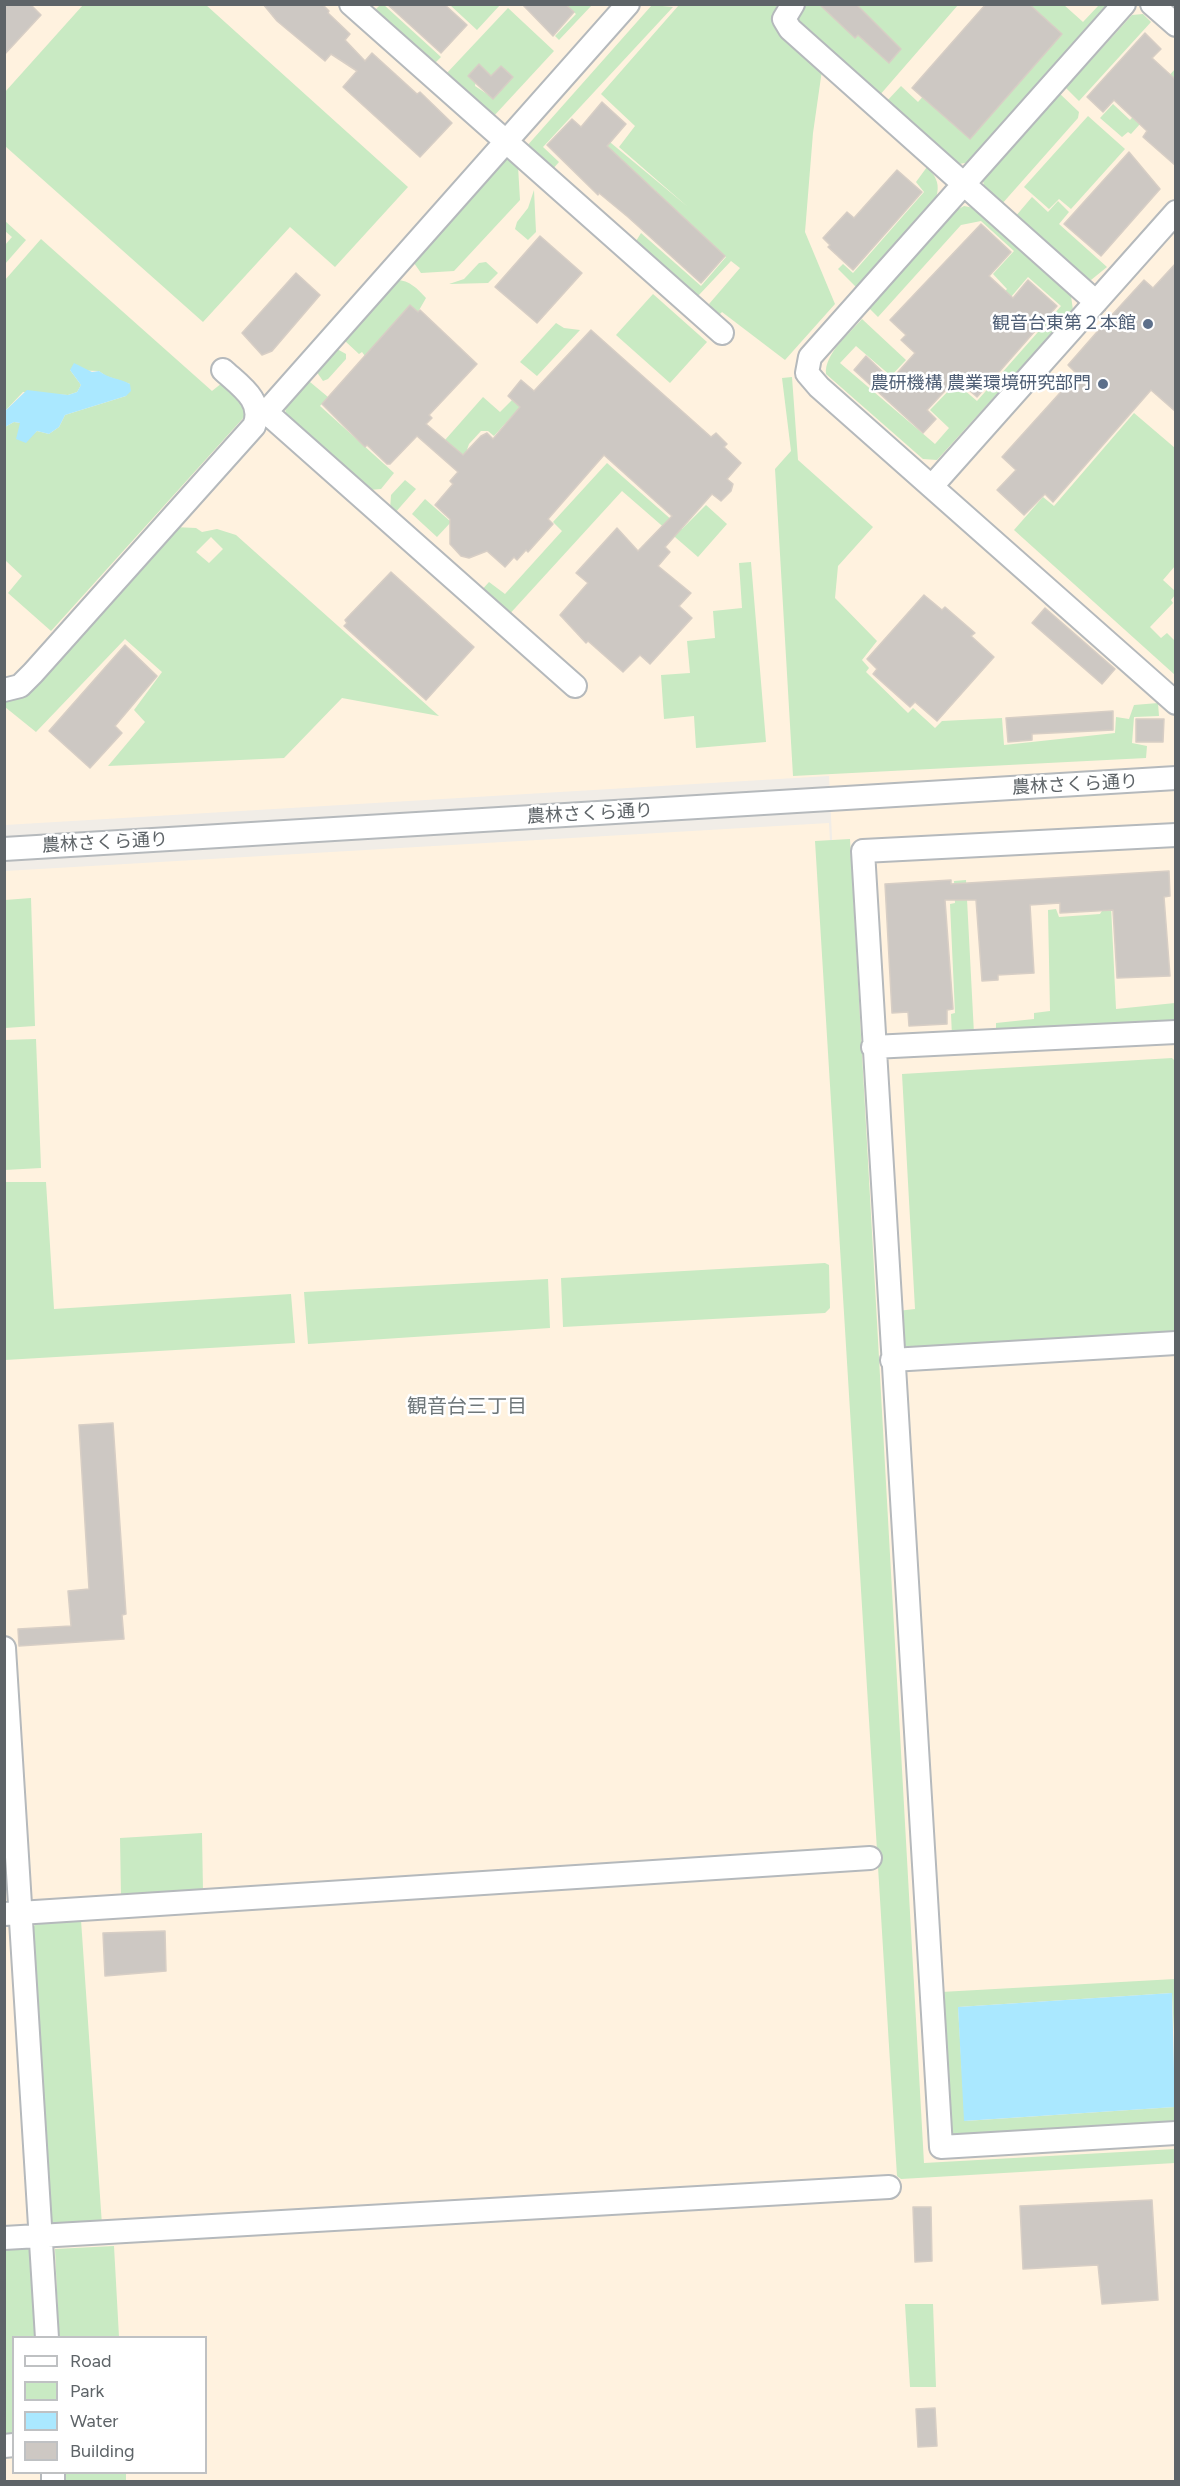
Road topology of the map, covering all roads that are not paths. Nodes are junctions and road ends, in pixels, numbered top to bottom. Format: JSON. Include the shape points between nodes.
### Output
{"nodes":[{"id":1,"x":351,"y":4,"type":"edge"},
{"id":2,"x":628,"y":4,"type":"edge"},
{"id":3,"x":793,"y":4,"type":"edge"},
{"id":4,"x":1124,"y":4,"type":"edge"},
{"id":5,"x":1152,"y":4,"type":"edge"},
{"id":6,"x":1176,"y":26,"type":"edge"},
{"id":7,"x":505,"y":141,"type":"junction"},
{"id":8,"x":964,"y":184,"type":"junction"},
{"id":9,"x":1176,"y":212,"type":"edge"},
{"id":10,"x":1096,"y":302,"type":"junction"},
{"id":11,"x":722,"y":333,"type":"dead end"},
{"id":12,"x":223,"y":370,"type":"dead end"},
{"id":13,"x":262,"y":411,"type":"junction"},
{"id":14,"x":932,"y":486,"type":"junction"},
{"id":15,"x":575,"y":686,"type":"dead end"},
{"id":16,"x":4,"y":690,"type":"edge"},
{"id":17,"x":1176,"y":703,"type":"edge"},
{"id":18,"x":1176,"y":778,"type":"edge"},
{"id":19,"x":1176,"y":835,"type":"edge"},
{"id":20,"x":4,"y":849,"type":"edge"},
{"id":21,"x":1176,"y":1032,"type":"edge"},
{"id":22,"x":873,"y":1047,"type":"junction"},
{"id":23,"x":1176,"y":1343,"type":"edge"},
{"id":24,"x":892,"y":1360,"type":"junction"},
{"id":25,"x":4,"y":1648,"type":"edge"},
{"id":26,"x":870,"y":1858,"type":"dead end"},
{"id":27,"x":13,"y":1913,"type":"edge"},
{"id":28,"x":1176,"y":2133,"type":"edge"},
{"id":29,"x":890,"y":2187,"type":"dead end"},
{"id":30,"x":42,"y":2236,"type":"junction"},
{"id":31,"x":4,"y":2238,"type":"edge"},
{"id":32,"x":47,"y":2336,"type":"edge"}],
"edges":[{"from":1,"to":7,"type":"street"},
{"from":2,"to":7,"type":"street"},
{"from":3,"to":8,"type":"street","via":[[784,19],[790,29]]},
{"from":4,"to":8,"type":"street"},
{"from":5,"to":6,"type":"street"},
{"from":7,"to":11,"type":"street"},
{"from":7,"to":13,"type":"street"},
{"from":8,"to":10,"type":"street"},
{"from":8,"to":14,"type":"street","via":[[806,365],[811,380]]},
{"from":9,"to":10,"type":"street"},
{"from":10,"to":14,"type":"street"},
{"from":12,"to":13,"type":"street"},
{"from":13,"to":15,"type":"street"},
{"from":13,"to":16,"type":"street","via":[[254,426],[33,673],[20,686]]},
{"from":14,"to":17,"type":"street"},
{"from":18,"to":20,"type":"street","name":"農林さくら通り"},
{"from":19,"to":22,"type":"street","via":[[863,851]]},
{"from":21,"to":22,"type":"street"},
{"from":22,"to":24,"type":"street"},
{"from":23,"to":24,"type":"street"},
{"from":24,"to":28,"type":"street","via":[[941,2147]]},
{"from":25,"to":27,"type":"street"},
{"from":26,"to":27,"type":"street"},
{"from":27,"to":30,"type":"street"},
{"from":29,"to":30,"type":"street"},
{"from":30,"to":31,"type":"street"},
{"from":30,"to":32,"type":"street"}]}
